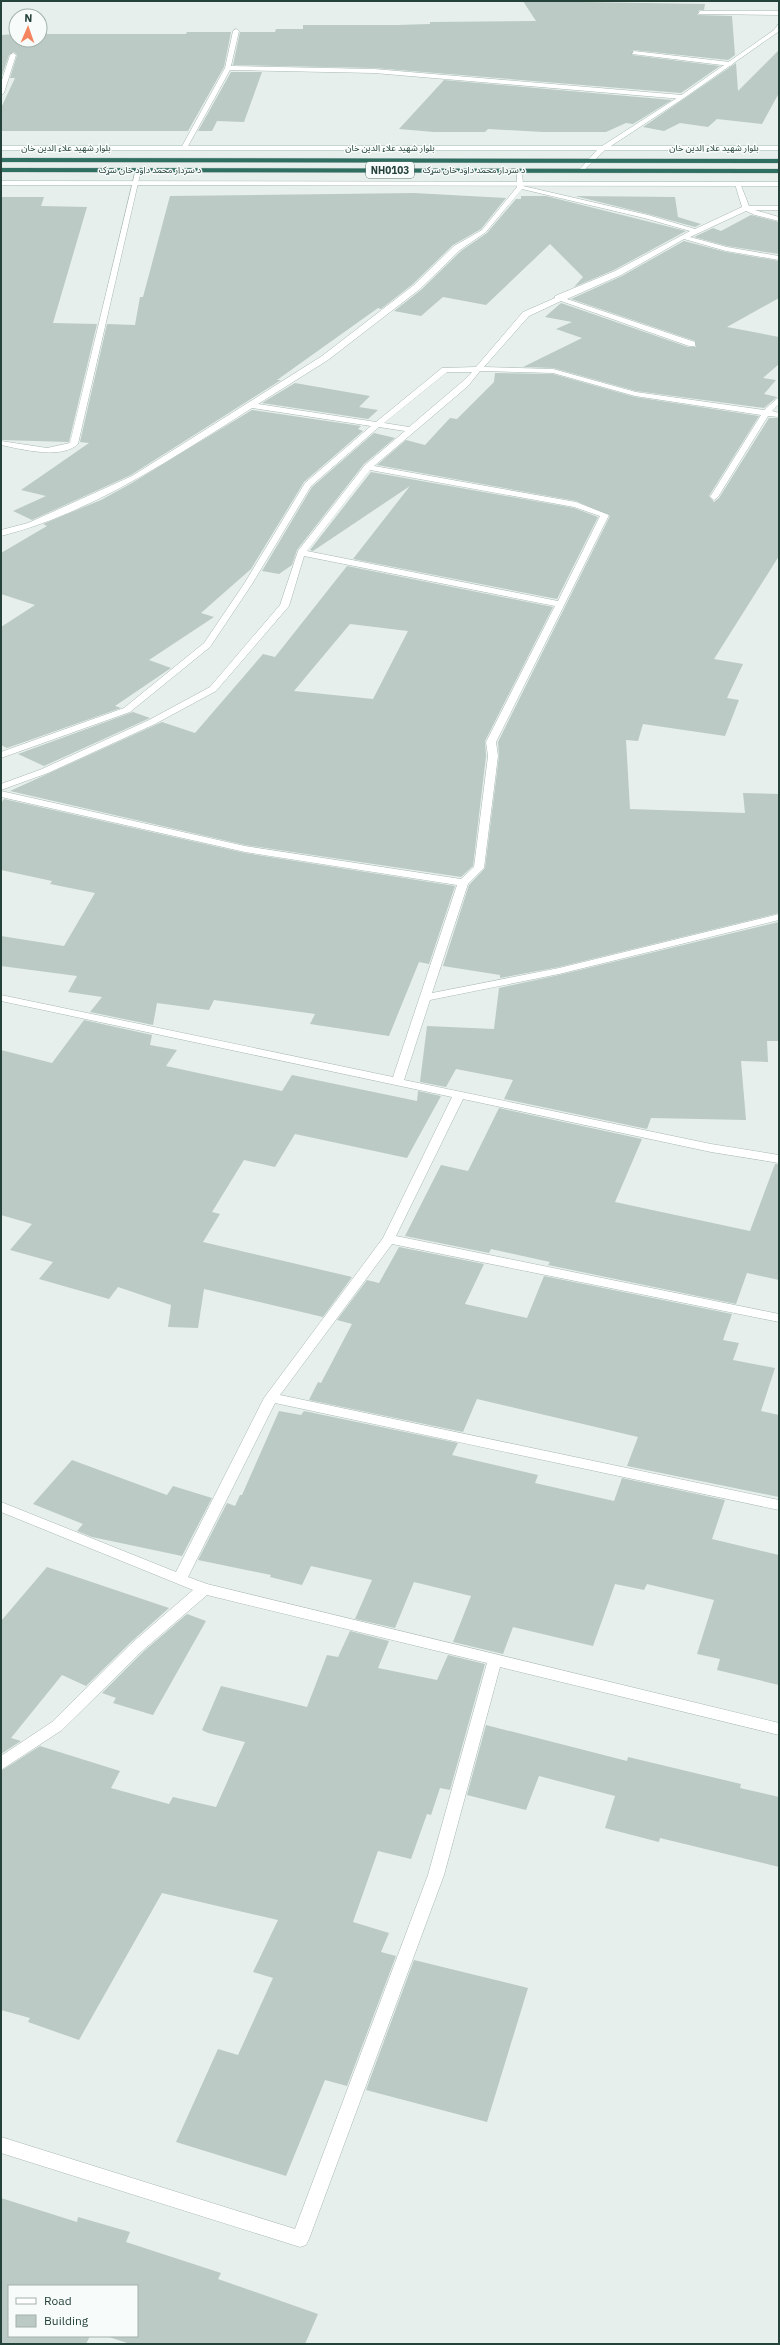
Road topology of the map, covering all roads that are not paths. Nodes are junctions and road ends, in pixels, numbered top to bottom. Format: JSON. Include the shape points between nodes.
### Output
{"nodes":[{"id":1,"x":700,"y":13,"type":"dead end"},
{"id":2,"x":779,"y":13,"type":"edge"},
{"id":3,"x":778,"y":29,"type":"edge"},
{"id":4,"x":236,"y":31,"type":"dead end"},
{"id":5,"x":634,"y":52,"type":"dead end"},
{"id":6,"x":13,"y":54,"type":"dead end"},
{"id":7,"x":730,"y":64,"type":"junction"},
{"id":8,"x":228,"y":68,"type":"junction"},
{"id":9,"x":1,"y":93,"type":"edge"},
{"id":10,"x":682,"y":97,"type":"junction"},
{"id":11,"x":1,"y":148,"type":"edge"},
{"id":12,"x":184,"y":148,"type":"junction"},
{"id":13,"x":603,"y":148,"type":"junction"},
{"id":14,"x":779,"y":148,"type":"edge"},
{"id":15,"x":1,"y":160,"type":"edge"},
{"id":16,"x":591,"y":160,"type":"junction"},
{"id":17,"x":779,"y":161,"type":"edge"},
{"id":18,"x":1,"y":170,"type":"edge"},
{"id":19,"x":138,"y":170,"type":"junction"},
{"id":20,"x":519,"y":170,"type":"junction"},
{"id":21,"x":582,"y":170,"type":"junction"},
{"id":22,"x":779,"y":171,"type":"edge"},
{"id":23,"x":1,"y":183,"type":"edge"},
{"id":24,"x":136,"y":183,"type":"junction"},
{"id":25,"x":738,"y":184,"type":"junction"},
{"id":26,"x":779,"y":184,"type":"edge"},
{"id":27,"x":520,"y":185,"type":"junction"},
{"id":28,"x":746,"y":208,"type":"junction"},
{"id":29,"x":779,"y":208,"type":"edge"},
{"id":30,"x":779,"y":219,"type":"edge"},
{"id":31,"x":696,"y":231,"type":"junction"},
{"id":32,"x":683,"y":237,"type":"junction"},
{"id":33,"x":779,"y":258,"type":"edge"},
{"id":34,"x":558,"y":298,"type":"junction"},
{"id":35,"x":692,"y":344,"type":"dead end"},
{"id":36,"x":479,"y":369,"type":"junction"},
{"id":37,"x":779,"y":399,"type":"edge"},
{"id":38,"x":251,"y":405,"type":"junction"},
{"id":39,"x":766,"y":413,"type":"junction"},
{"id":40,"x":779,"y":415,"type":"edge"},
{"id":41,"x":377,"y":425,"type":"junction"},
{"id":42,"x":411,"y":430,"type":"junction"},
{"id":43,"x":1,"y":443,"type":"edge"},
{"id":44,"x":368,"y":467,"type":"junction"},
{"id":45,"x":714,"y":497,"type":"dead end"},
{"id":46,"x":1,"y":533,"type":"edge"},
{"id":47,"x":301,"y":552,"type":"junction"},
{"id":48,"x":561,"y":604,"type":"junction"},
{"id":49,"x":1,"y":755,"type":"edge"},
{"id":50,"x":1,"y":787,"type":"edge"},
{"id":51,"x":1,"y":794,"type":"edge"},
{"id":52,"x":463,"y":883,"type":"junction"},
{"id":53,"x":779,"y":917,"type":"edge"},
{"id":54,"x":1,"y":998,"type":"edge"},
{"id":55,"x":425,"y":998,"type":"junction"},
{"id":56,"x":397,"y":1082,"type":"junction"},
{"id":57,"x":459,"y":1095,"type":"junction"},
{"id":58,"x":779,"y":1159,"type":"edge"},
{"id":59,"x":389,"y":1239,"type":"junction"},
{"id":60,"x":779,"y":1318,"type":"edge"},
{"id":61,"x":271,"y":1398,"type":"junction"},
{"id":62,"x":779,"y":1505,"type":"edge"},
{"id":63,"x":1,"y":1507,"type":"edge"},
{"id":64,"x":180,"y":1579,"type":"junction"},
{"id":65,"x":204,"y":1589,"type":"junction"},
{"id":66,"x":495,"y":1660,"type":"junction"},
{"id":67,"x":779,"y":1729,"type":"edge"},
{"id":68,"x":1,"y":1764,"type":"edge"},
{"id":69,"x":1,"y":2145,"type":"edge"}],
"edges":[{"from":1,"to":2,"type":"street"},
{"from":3,"to":7,"type":"street"},
{"from":4,"to":8,"type":"street"},
{"from":5,"to":7,"type":"street"},
{"from":6,"to":9,"type":"street"},
{"from":7,"to":10,"type":"street"},
{"from":8,"to":10,"type":"street","via":[[374,71]]},
{"from":8,"to":12,"type":"street"},
{"from":10,"to":13,"type":"street"},
{"from":11,"to":12,"type":"street","name":"بلوار شهید علاء الدین خان"},
{"from":12,"to":13,"type":"street","name":"بلوار شهید علاء الدین خان"},
{"from":13,"to":14,"type":"street","name":"بلوار شهید علاء الدین خان"},
{"from":13,"to":16,"type":"street"},
{"from":15,"to":16,"type":"highway","name":"د سردار محمد داود خان سړک","number":"NH0103"},
{"from":16,"to":17,"type":"highway","name":"د سردار محمد داود خان سړک","number":"NH0103"},
{"from":16,"to":21,"type":"street"},
{"from":18,"to":19,"type":"highway","name":"د سردار محمد داود خان سړک","number":"NH0103"},
{"from":19,"to":20,"type":"highway","name":"د سردار محمد داود خان سړک","number":"NH0103"},
{"from":19,"to":24,"type":"street"},
{"from":20,"to":21,"type":"highway","name":"د سردار محمد داود خان سړک","number":"NH0103"},
{"from":20,"to":27,"type":"street"},
{"from":21,"to":22,"type":"highway","name":"د سردار محمد داود خان سړک","number":"NH0103"},
{"from":23,"to":24,"type":"street","name":"د سردار محمد داود خان سړک"},
{"from":24,"to":27,"type":"street","name":"د سردار محمد داود خان سړک"},
{"from":24,"to":43,"type":"street","via":[[74,444],[64,449],[46,450]]},
{"from":25,"to":26,"type":"street"},
{"from":25,"to":27,"type":"street","name":"د سردار محمد داود خان سړک"},
{"from":25,"to":28,"type":"street"},
{"from":27,"to":31,"type":"street","via":[[639,214]]},
{"from":27,"to":38,"type":"street","via":[[484,231],[457,248],[417,287],[325,358]]},
{"from":28,"to":29,"type":"street"},
{"from":28,"to":30,"type":"street","via":[[757,214]]},
{"from":28,"to":31,"type":"street"},
{"from":31,"to":32,"type":"street"},
{"from":32,"to":33,"type":"street","via":[[726,249]]},
{"from":32,"to":34,"type":"street","via":[[618,273]]},
{"from":34,"to":35,"type":"street"},
{"from":34,"to":36,"type":"street","via":[[526,314]]},
{"from":36,"to":39,"type":"street","via":[[553,371],[635,394]]},
{"from":36,"to":41,"type":"street","via":[[445,370]]},
{"from":36,"to":42,"type":"street"},
{"from":37,"to":39,"type":"street"},
{"from":38,"to":41,"type":"street"},
{"from":38,"to":46,"type":"street","via":[[135,478],[31,524]]},
{"from":39,"to":40,"type":"street"},
{"from":39,"to":45,"type":"street"},
{"from":41,"to":42,"type":"street"},
{"from":41,"to":49,"type":"street","via":[[308,485],[248,584],[207,645],[127,710]]},
{"from":42,"to":44,"type":"street"},
{"from":44,"to":47,"type":"street"},
{"from":44,"to":48,"type":"street","via":[[576,505],[605,515]]},
{"from":47,"to":48,"type":"street"},
{"from":47,"to":50,"type":"street","via":[[284,606],[213,688],[145,725]]},
{"from":48,"to":52,"type":"street","via":[[491,742],[493,756],[479,868]]},
{"from":51,"to":52,"type":"street","via":[[246,849]]},
{"from":52,"to":55,"type":"street"},
{"from":53,"to":55,"type":"street","via":[[591,965]]},
{"from":54,"to":56,"type":"street"},
{"from":55,"to":56,"type":"street"},
{"from":56,"to":57,"type":"street"},
{"from":57,"to":58,"type":"street","via":[[711,1148]]},
{"from":57,"to":59,"type":"street"},
{"from":59,"to":60,"type":"street"},
{"from":59,"to":61,"type":"street"},
{"from":61,"to":62,"type":"street"},
{"from":61,"to":64,"type":"street"},
{"from":63,"to":64,"type":"street"},
{"from":64,"to":65,"type":"street"},
{"from":65,"to":66,"type":"street"},
{"from":65,"to":68,"type":"street","via":[[137,1647],[57,1726]]},
{"from":66,"to":67,"type":"street"},
{"from":66,"to":69,"type":"street","via":[[436,1875],[300,2239]]}]}
